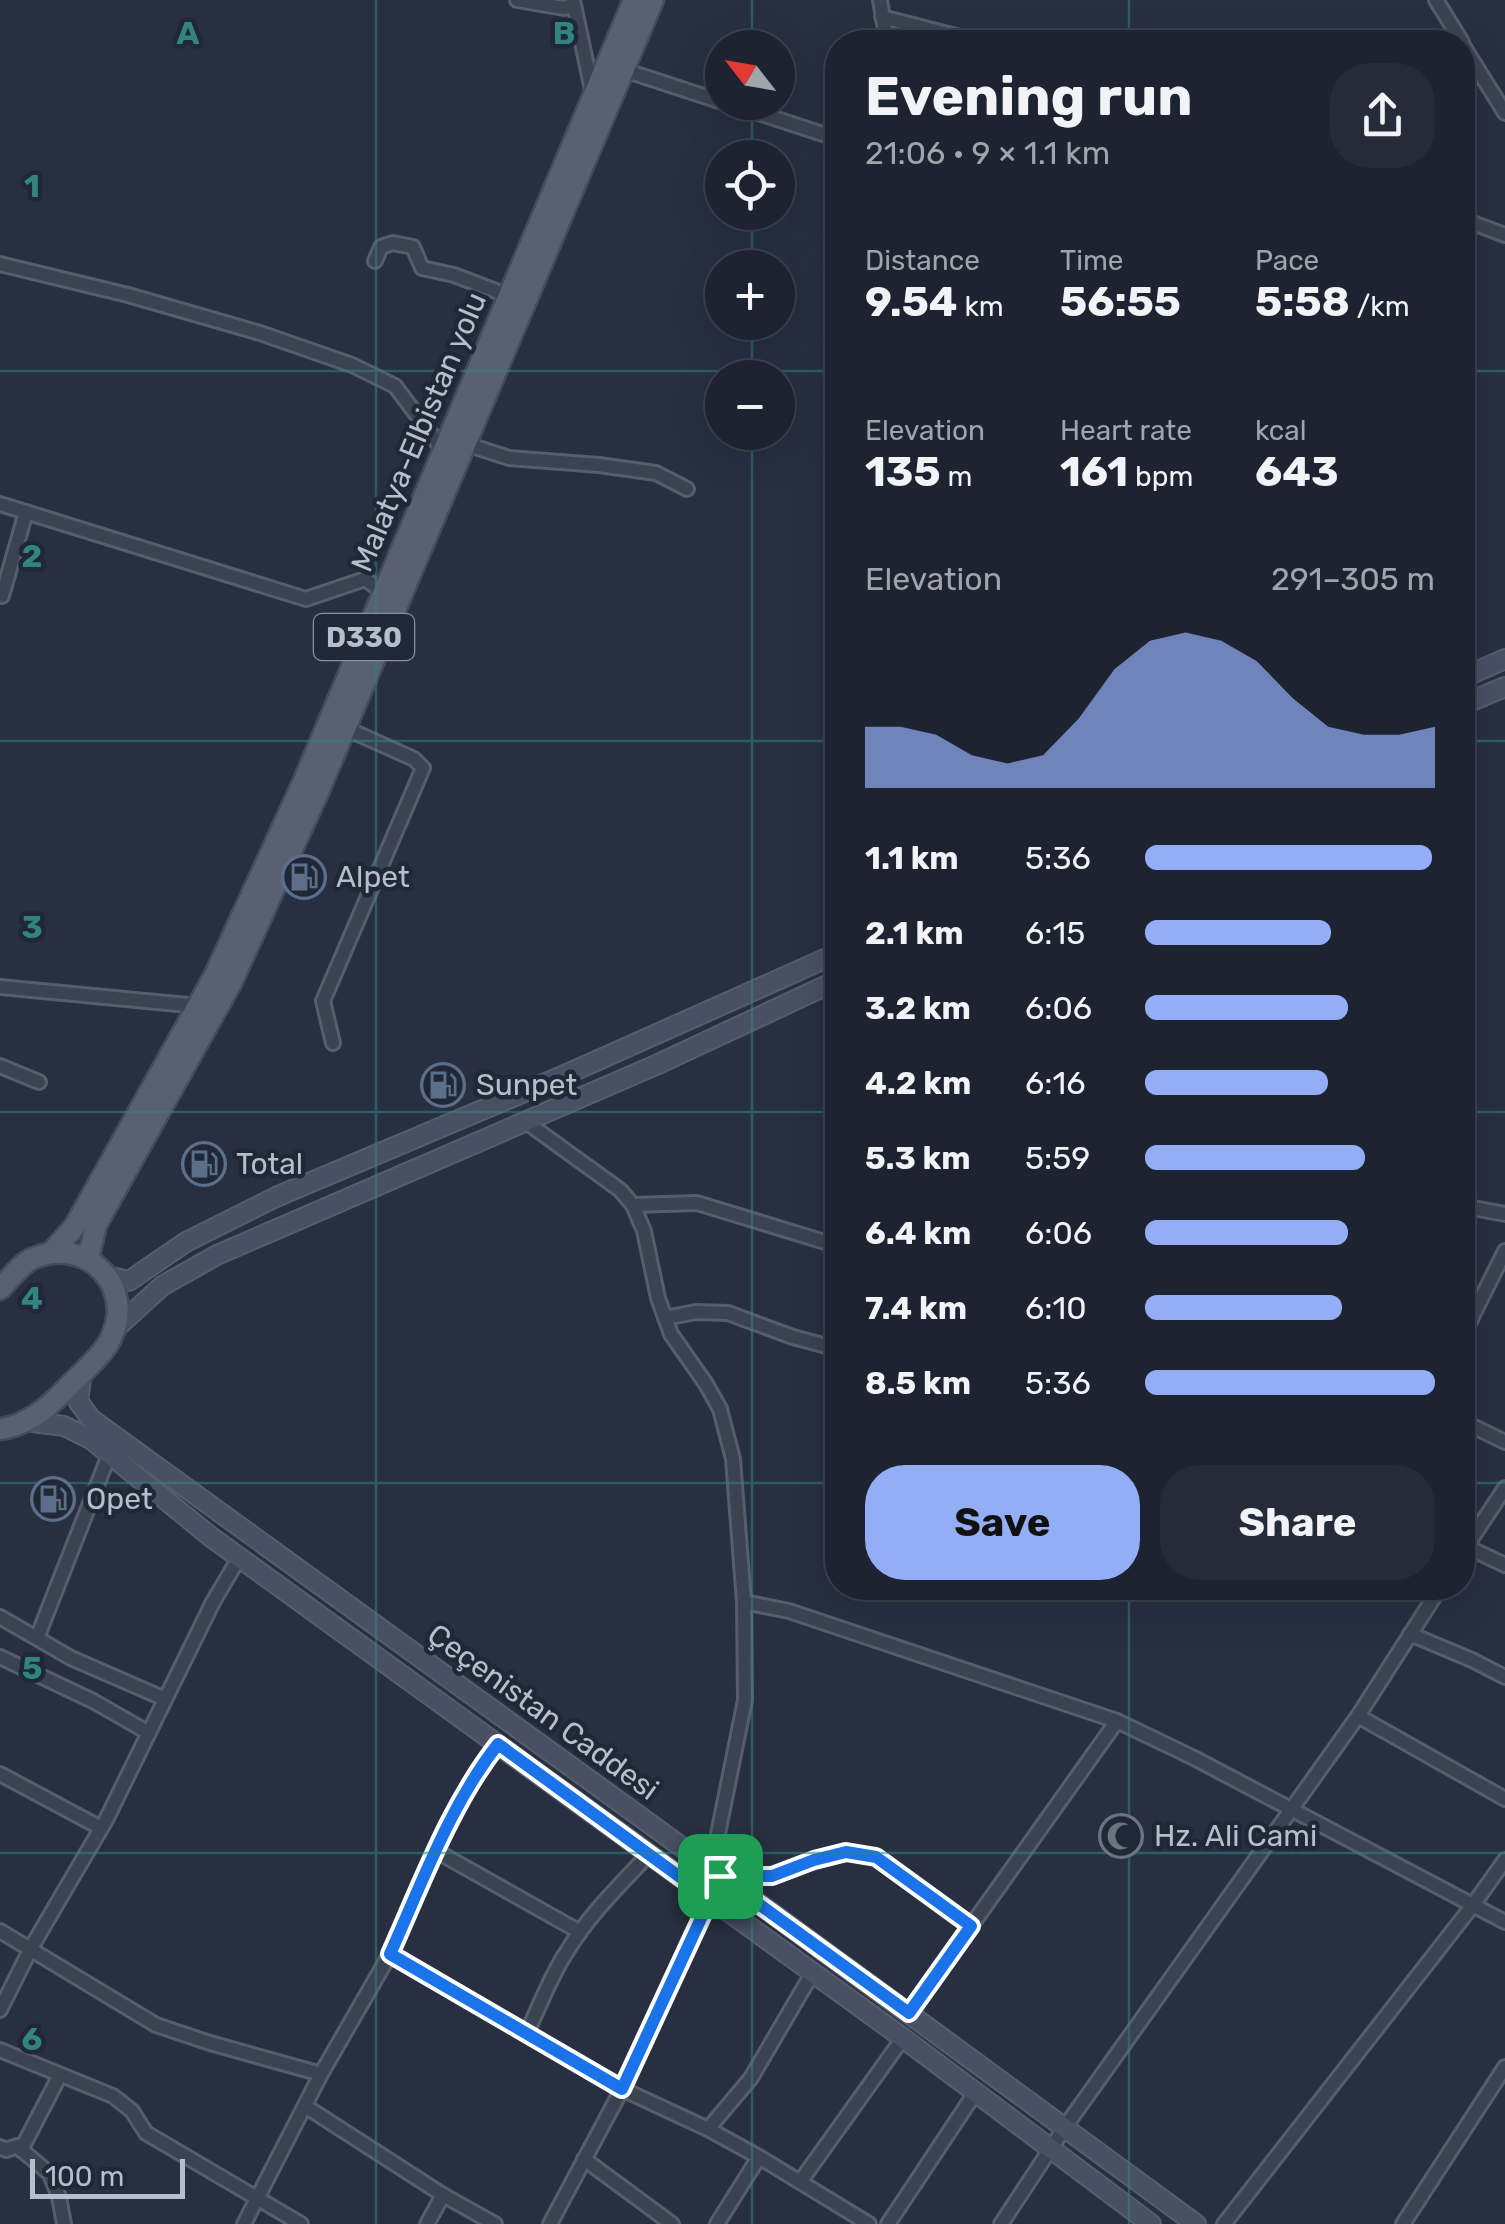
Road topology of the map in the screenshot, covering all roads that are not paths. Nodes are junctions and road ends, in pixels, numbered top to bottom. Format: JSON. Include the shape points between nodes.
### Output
{"nodes":[{"id":1,"x":517,"y":0,"type":"edge"},
{"id":2,"x":634,"y":0,"type":"edge"},
{"id":3,"x":653,"y":0,"type":"edge"},
{"id":4,"x":880,"y":0,"type":"edge"},
{"id":5,"x":1436,"y":0,"type":"edge"},
{"id":6,"x":573,"y":3,"type":"edge"},
{"id":7,"x":882,"y":16,"type":"junction"},
{"id":8,"x":885,"y":30,"type":"edge"},
{"id":9,"x":935,"y":30,"type":"edge"},
{"id":10,"x":1454,"y":30,"type":"edge"},
{"id":11,"x":1475,"y":64,"type":"edge"},
{"id":12,"x":624,"y":70,"type":"junction"},
{"id":13,"x":593,"y":96,"type":"junction"},
{"id":14,"x":705,"y":96,"type":"edge"},
{"id":15,"x":1505,"y":114,"type":"edge"},
{"id":16,"x":779,"y":120,"type":"edge"},
{"id":17,"x":825,"y":135,"type":"edge"},
{"id":18,"x":1475,"y":225,"type":"edge"},
{"id":19,"x":1505,"y":235,"type":"edge"},
{"id":20,"x":375,"y":261,"type":"dead end"},
{"id":21,"x":0,"y":264,"type":"edge"},
{"id":22,"x":508,"y":296,"type":"junction"},
{"id":23,"x":466,"y":444,"type":"junction"},
{"id":24,"x":443,"y":450,"type":"junction"},
{"id":25,"x":687,"y":489,"type":"dead end"},
{"id":26,"x":0,"y":504,"type":"edge"},
{"id":27,"x":26,"y":512,"type":"junction"},
{"id":28,"x":383,"y":592,"type":"junction"},
{"id":29,"x":2,"y":596,"type":"edge"},
{"id":30,"x":1505,"y":659,"type":"edge"},
{"id":31,"x":1475,"y":672,"type":"edge"},
{"id":32,"x":1505,"y":686,"type":"edge"},
{"id":33,"x":1475,"y":699,"type":"edge"},
{"id":34,"x":346,"y":728,"type":"junction"},
{"id":35,"x":825,"y":958,"type":"edge"},
{"id":36,"x":825,"y":986,"type":"edge"},
{"id":37,"x":0,"y":987,"type":"edge"},
{"id":38,"x":198,"y":1006,"type":"junction"},
{"id":39,"x":332,"y":1043,"type":"dead end"},
{"id":40,"x":0,"y":1066,"type":"edge"},
{"id":41,"x":39,"y":1082,"type":"dead end"},
{"id":42,"x":526,"y":1122,"type":"junction"},
{"id":43,"x":633,"y":1205,"type":"junction"},
{"id":44,"x":1475,"y":1208,"type":"edge"},
{"id":45,"x":1505,"y":1214,"type":"edge"},
{"id":46,"x":825,"y":1242,"type":"edge"},
{"id":47,"x":1505,"y":1251,"type":"edge"},
{"id":48,"x":52,"y":1252,"type":"junction"},
{"id":49,"x":88,"y":1259,"type":"junction"},
{"id":50,"x":107,"y":1276,"type":"junction"},
{"id":51,"x":0,"y":1289,"type":"edge"},
{"id":52,"x":1475,"y":1311,"type":"edge"},
{"id":53,"x":665,"y":1318,"type":"junction"},
{"id":54,"x":114,"y":1329,"type":"junction"},
{"id":55,"x":825,"y":1346,"type":"edge"},
{"id":56,"x":82,"y":1372,"type":"junction"},
{"id":57,"x":1475,"y":1427,"type":"edge"},
{"id":58,"x":8,"y":1429,"type":"edge"},
{"id":59,"x":1505,"y":1442,"type":"edge"},
{"id":60,"x":109,"y":1456,"type":"junction"},
{"id":61,"x":1505,"y":1488,"type":"edge"},
{"id":62,"x":1475,"y":1533,"type":"edge"},
{"id":63,"x":1475,"y":1554,"type":"edge"},
{"id":64,"x":239,"y":1558,"type":"junction"},
{"id":65,"x":1505,"y":1565,"type":"edge"},
{"id":66,"x":1432,"y":1600,"type":"edge"},
{"id":67,"x":744,"y":1602,"type":"junction"},
{"id":68,"x":2,"y":1624,"type":"edge"},
{"id":69,"x":1410,"y":1634,"type":"junction"},
{"id":70,"x":37,"y":1638,"type":"junction"},
{"id":71,"x":0,"y":1657,"type":"edge"},
{"id":72,"x":1505,"y":1676,"type":"edge"},
{"id":73,"x":165,"y":1700,"type":"junction"},
{"id":74,"x":1358,"y":1716,"type":"junction"},
{"id":75,"x":1117,"y":1721,"type":"junction"},
{"id":76,"x":148,"y":1733,"type":"junction"},
{"id":77,"x":498,"y":1744,"type":"junction"},
{"id":78,"x":0,"y":1774,"type":"edge"},
{"id":79,"x":1505,"y":1799,"type":"edge"},
{"id":80,"x":1292,"y":1810,"type":"junction"},
{"id":81,"x":101,"y":1828,"type":"junction"},
{"id":82,"x":436,"y":1852,"type":"junction"},
{"id":83,"x":648,"y":1855,"type":"junction"},
{"id":84,"x":1505,"y":1860,"type":"edge"},
{"id":85,"x":720,"y":1876,"type":"junction"},
{"id":86,"x":710,"y":1899,"type":"junction"},
{"id":87,"x":1473,"y":1905,"type":"junction"},
{"id":88,"x":1505,"y":1922,"type":"edge"},
{"id":89,"x":971,"y":1926,"type":"junction"},
{"id":90,"x":0,"y":1931,"type":"edge"},
{"id":91,"x":580,"y":1932,"type":"junction"},
{"id":92,"x":31,"y":1948,"type":"junction"},
{"id":93,"x":390,"y":1954,"type":"junction"},
{"id":94,"x":813,"y":1972,"type":"junction"},
{"id":95,"x":0,"y":2010,"type":"edge"},
{"id":96,"x":909,"y":2013,"type":"junction"},
{"id":97,"x":527,"y":2032,"type":"junction"},
{"id":98,"x":903,"y":2038,"type":"junction"},
{"id":99,"x":0,"y":2050,"type":"edge"},
{"id":100,"x":1505,"y":2067,"type":"edge"},
{"id":101,"x":321,"y":2074,"type":"junction"},
{"id":102,"x":60,"y":2075,"type":"junction"},
{"id":103,"x":622,"y":2089,"type":"junction"},
{"id":104,"x":975,"y":2093,"type":"junction"},
{"id":105,"x":305,"y":2106,"type":"junction"},
{"id":106,"x":1065,"y":2127,"type":"junction"},
{"id":107,"x":708,"y":2129,"type":"junction"},
{"id":108,"x":0,"y":2147,"type":"edge"},
{"id":109,"x":1051,"y":2149,"type":"junction"},
{"id":110,"x":21,"y":2150,"type":"junction"},
{"id":111,"x":758,"y":2157,"type":"junction"},
{"id":112,"x":584,"y":2159,"type":"junction"},
{"id":113,"x":800,"y":2182,"type":"junction"},
{"id":114,"x":443,"y":2195,"type":"junction"},
{"id":115,"x":258,"y":2198,"type":"junction"},
{"id":116,"x":64,"y":2224,"type":"edge"},
{"id":117,"x":244,"y":2224,"type":"edge"},
{"id":118,"x":301,"y":2224,"type":"edge"},
{"id":119,"x":427,"y":2224,"type":"edge"},
{"id":120,"x":495,"y":2224,"type":"edge"},
{"id":121,"x":550,"y":2224,"type":"edge"},
{"id":122,"x":672,"y":2224,"type":"edge"},
{"id":123,"x":717,"y":2224,"type":"edge"},
{"id":124,"x":870,"y":2224,"type":"edge"},
{"id":125,"x":888,"y":2224,"type":"edge"},
{"id":126,"x":1001,"y":2224,"type":"edge"},
{"id":127,"x":1151,"y":2224,"type":"edge"},
{"id":128,"x":1196,"y":2224,"type":"edge"},
{"id":129,"x":1224,"y":2224,"type":"edge"},
{"id":130,"x":1403,"y":2224,"type":"edge"}],
"edges":[{"from":1,"to":6,"type":"street","via":[[564,8]]},
{"from":2,"to":13,"type":"main road","name":"Malatya-Elbistan yolu","number":"D330"},
{"from":3,"to":12,"type":"main road","name":"Malatya-Elbistan yolu","number":"D330"},
{"from":4,"to":7,"type":"street"},
{"from":5,"to":10,"type":"street"},
{"from":6,"to":13,"type":"street"},
{"from":7,"to":8,"type":"street"},
{"from":7,"to":9,"type":"street"},
{"from":11,"to":15,"type":"street"},
{"from":12,"to":14,"type":"street"},
{"from":12,"to":23,"type":"main road","name":"Malatya-Elbistan yolu","number":"D330"},
{"from":13,"to":22,"type":"main road","name":"Malatya-Elbistan yolu","number":"D330"},
{"from":16,"to":17,"type":"street"},
{"from":18,"to":19,"type":"street"},
{"from":20,"to":22,"type":"street","via":[[380,247],[414,248],[422,268]]},
{"from":21,"to":24,"type":"street","via":[[128,295],[352,365],[396,386]]},
{"from":22,"to":24,"type":"main road","name":"Malatya-Elbistan yolu","number":"D330"},
{"from":23,"to":25,"type":"street","via":[[509,458],[656,473]]},
{"from":23,"to":34,"type":"main road","name":"Malatya-Elbistan yolu","number":"D330"},
{"from":24,"to":28,"type":"main road","name":"Malatya-Elbistan yolu","number":"D330"},
{"from":26,"to":27,"type":"street"},
{"from":27,"to":28,"type":"street","via":[[306,599],[365,580]]},
{"from":27,"to":29,"type":"street"},
{"from":28,"to":38,"type":"main road","name":"Malatya-Elbistan yolu","number":"D330"},
{"from":30,"to":31,"type":"main road"},
{"from":32,"to":33,"type":"main road"},
{"from":34,"to":39,"type":"street","via":[[423,768],[322,1001]]},
{"from":34,"to":49,"type":"main road","name":"Malatya-Elbistan yolu","number":"D330","via":[[231,983],[96,1226]]},
{"from":35,"to":50,"type":"main road","via":[[276,1197],[186,1242],[128,1281]]},
{"from":36,"to":42,"type":"main road"},
{"from":37,"to":38,"type":"street"},
{"from":38,"to":48,"type":"main road","name":"Malatya-Elbistan yolu","number":"D330","via":[[75,1226]]},
{"from":40,"to":41,"type":"street"},
{"from":42,"to":43,"type":"street"},
{"from":42,"to":54,"type":"main road","via":[[217,1255],[162,1286]]},
{"from":43,"to":46,"type":"street","via":[[696,1202]]},
{"from":43,"to":53,"type":"street"},
{"from":44,"to":45,"type":"street"},
{"from":47,"to":52,"type":"street"},
{"from":48,"to":49,"type":"main road"},
{"from":48,"to":51,"type":"main road","via":[[28,1260]]},
{"from":49,"to":50,"type":"main road"},
{"from":50,"to":54,"type":"main road","via":[[119,1310]]},
{"from":53,"to":55,"type":"street","via":[[728,1313]]},
{"from":53,"to":67,"type":"street","via":[[720,1409],[733,1459]]},
{"from":54,"to":56,"type":"main road"},
{"from":56,"to":58,"type":"main road","via":[[58,1397]]},
{"from":56,"to":85,"type":"main road","name":"Çeçenistan Caddesi","via":[[78,1401],[91,1419]]},
{"from":57,"to":59,"type":"street"},
{"from":58,"to":60,"type":"main road","name":"Çeçenistan Caddesi","via":[[64,1426]]},
{"from":60,"to":64,"type":"main road","name":"Çeçenistan Caddesi"},
{"from":60,"to":70,"type":"street"},
{"from":61,"to":62,"type":"street"},
{"from":63,"to":65,"type":"street"},
{"from":64,"to":73,"type":"street"},
{"from":64,"to":77,"type":"main road","name":"Çeçenistan Caddesi"},
{"from":66,"to":69,"type":"street"},
{"from":67,"to":75,"type":"street","via":[[789,1611]]},
{"from":67,"to":85,"type":"street","via":[[745,1700],[715,1849]]},
{"from":68,"to":70,"type":"street"},
{"from":69,"to":72,"type":"street"},
{"from":69,"to":74,"type":"street"},
{"from":70,"to":73,"type":"street"},
{"from":71,"to":76,"type":"street"},
{"from":73,"to":76,"type":"street"},
{"from":74,"to":79,"type":"street"},
{"from":74,"to":80,"type":"street"},
{"from":75,"to":80,"type":"street"},
{"from":75,"to":89,"type":"street"},
{"from":76,"to":81,"type":"street"},
{"from":77,"to":82,"type":"street"},
{"from":77,"to":83,"type":"main road","name":"Çeçenistan Caddesi"},
{"from":78,"to":81,"type":"street"},
{"from":80,"to":87,"type":"street"},
{"from":80,"to":106,"type":"street"},
{"from":81,"to":92,"type":"street"},
{"from":82,"to":91,"type":"street"},
{"from":82,"to":93,"type":"street"},
{"from":83,"to":86,"type":"main road","name":"Çeçenistan Caddesi"},
{"from":83,"to":91,"type":"street"},
{"from":84,"to":87,"type":"street"},
{"from":85,"to":86,"type":"street"},
{"from":85,"to":89,"type":"street","via":[[772,1876],[846,1852],[876,1857]]},
{"from":85,"to":96,"type":"main road","name":"Çeçenistan Caddesi"},
{"from":86,"to":94,"type":"main road","name":"Çeçenistan Caddesi"},
{"from":86,"to":103,"type":"street"},
{"from":87,"to":88,"type":"street"},
{"from":87,"to":129,"type":"street"},
{"from":89,"to":96,"type":"street"},
{"from":90,"to":92,"type":"street"},
{"from":91,"to":97,"type":"street"},
{"from":92,"to":95,"type":"street"},
{"from":92,"to":101,"type":"street","via":[[156,2024]]},
{"from":93,"to":97,"type":"street"},
{"from":93,"to":101,"type":"street"},
{"from":94,"to":98,"type":"main road","name":"Çeçenistan Caddesi"},
{"from":94,"to":107,"type":"street","via":[[750,2078]]},
{"from":96,"to":106,"type":"main road","name":"Çeçenistan Caddesi"},
{"from":97,"to":103,"type":"street"},
{"from":98,"to":104,"type":"main road","name":"Çeçenistan Caddesi"},
{"from":98,"to":113,"type":"street"},
{"from":99,"to":102,"type":"street"},
{"from":100,"to":130,"type":"street"},
{"from":101,"to":105,"type":"street"},
{"from":102,"to":110,"type":"street"},
{"from":102,"to":115,"type":"street","via":[[125,2104],[146,2133]]},
{"from":103,"to":107,"type":"street"},
{"from":103,"to":112,"type":"street"},
{"from":104,"to":109,"type":"main road","name":"Çeçenistan Caddesi"},
{"from":104,"to":125,"type":"street"},
{"from":105,"to":114,"type":"street"},
{"from":105,"to":115,"type":"street"},
{"from":106,"to":109,"type":"street"},
{"from":106,"to":128,"type":"main road","name":"Çeçenistan Caddesi"},
{"from":107,"to":111,"type":"street"},
{"from":108,"to":110,"type":"street"},
{"from":109,"to":126,"type":"street"},
{"from":109,"to":127,"type":"main road","name":"Çeçenistan Caddesi"},
{"from":110,"to":116,"type":"street","via":[[50,2174]]},
{"from":111,"to":113,"type":"street"},
{"from":111,"to":123,"type":"street"},
{"from":112,"to":121,"type":"street"},
{"from":112,"to":122,"type":"street"},
{"from":113,"to":124,"type":"street"},
{"from":114,"to":119,"type":"street"},
{"from":114,"to":120,"type":"street"},
{"from":115,"to":117,"type":"street"},
{"from":115,"to":118,"type":"street"}]}
